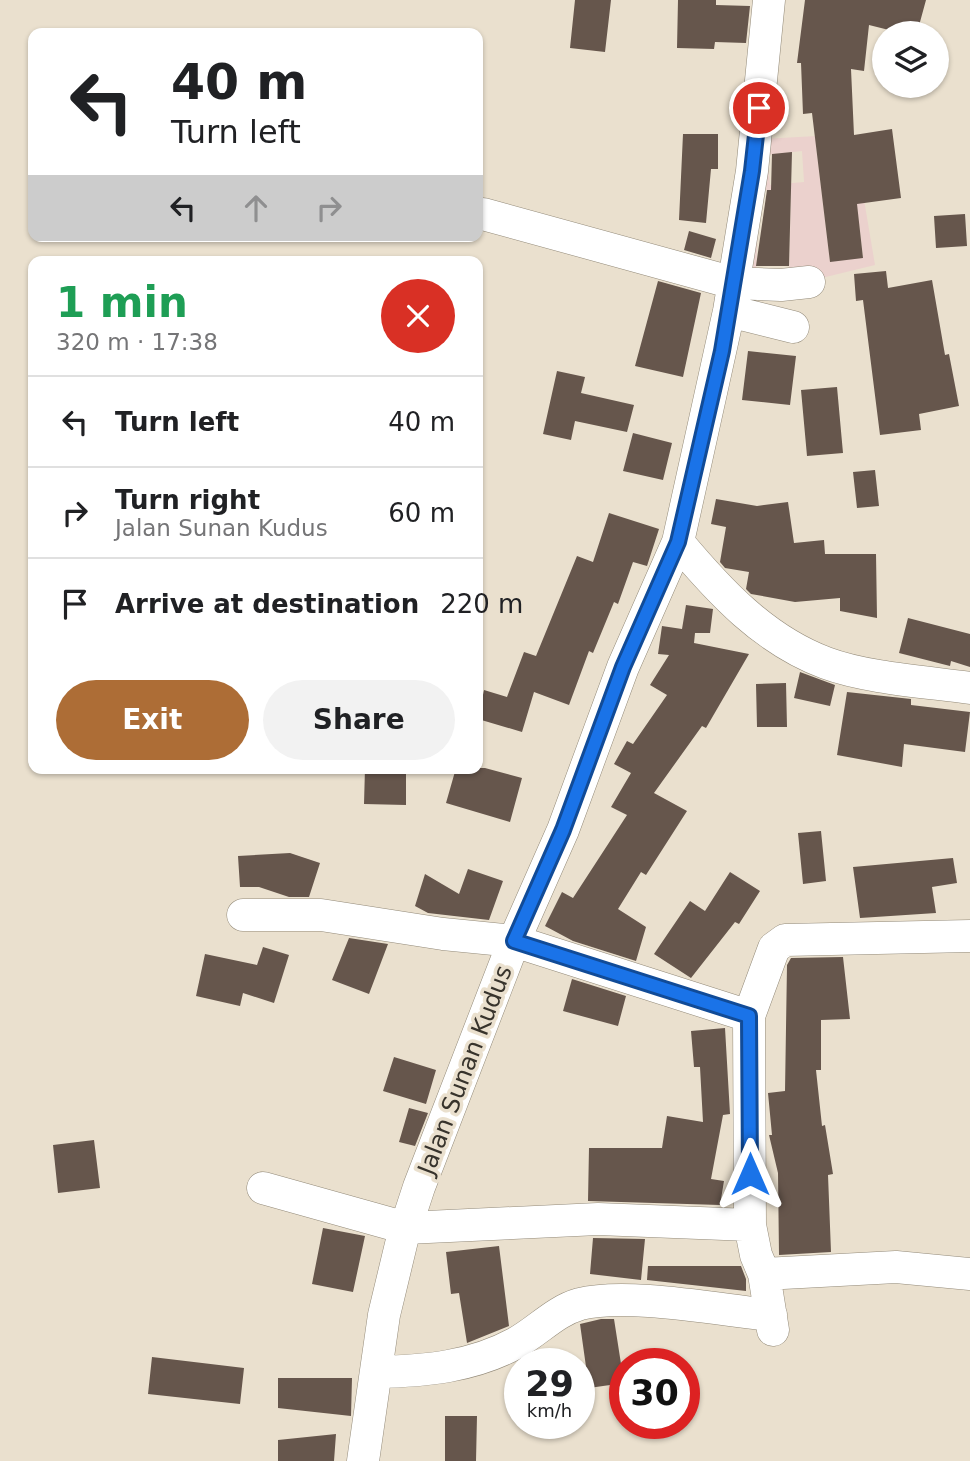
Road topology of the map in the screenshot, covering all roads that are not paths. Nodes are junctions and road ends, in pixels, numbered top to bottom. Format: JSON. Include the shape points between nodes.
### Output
{"nodes":[{"id":1,"x":769,"y":0,"type":"edge"},
{"id":2,"x":483,"y":214,"type":"dead end"},
{"id":3,"x":809,"y":282,"type":"dead end"},
{"id":4,"x":731,"y":297,"type":"junction"},
{"id":5,"x":793,"y":327,"type":"dead end"},
{"id":6,"x":678,"y":542,"type":"junction"},
{"id":7,"x":970,"y":688,"type":"edge"},
{"id":8,"x":243,"y":915,"type":"dead end"},
{"id":9,"x":970,"y":936,"type":"edge"},
{"id":10,"x":514,"y":941,"type":"junction"},
{"id":11,"x":749,"y":1016,"type":"junction"},
{"id":12,"x":262,"y":1188,"type":"dead end"},
{"id":13,"x":750,"y":1225,"type":"junction"},
{"id":14,"x":406,"y":1228,"type":"junction"},
{"id":15,"x":970,"y":1273,"type":"edge"},
{"id":16,"x":764,"y":1274,"type":"junction"},
{"id":17,"x":377,"y":1372,"type":"junction"},
{"id":18,"x":363,"y":1461,"type":"edge"}],
"edges":[{"from":1,"to":4,"type":"street","name":"Jalan Sunan Kudus","via":[[752,171]]},
{"from":2,"to":4,"type":"street"},
{"from":3,"to":4,"type":"street"},
{"from":4,"to":5,"type":"street"},
{"from":4,"to":6,"type":"street","name":"Jalan Sunan Kudus"},
{"from":6,"to":7,"type":"street","via":[[731,603],[803,653],[857,670]]},
{"from":6,"to":10,"type":"street","name":"Jalan Sunan Kudus"},
{"from":8,"to":10,"type":"street","via":[[321,915]]},
{"from":9,"to":11,"type":"street","via":[[785,940],[774,948]]},
{"from":10,"to":11,"type":"street"},
{"from":10,"to":14,"type":"street","name":"Jalan Sunan Kudus"},
{"from":11,"to":13,"type":"street"},
{"from":12,"to":14,"type":"street"},
{"from":13,"to":14,"type":"street","via":[[598,1219]]},
{"from":13,"to":16,"type":"street"},
{"from":14,"to":17,"type":"street","name":"Jalan Sunan Kudus","via":[[384,1315]]},
{"from":15,"to":16,"type":"street","via":[[896,1267]]},
{"from":16,"to":17,"type":"street","via":[[772,1323],[612,1299],[560,1312],[516,1343],[476,1360],[422,1371]]},
{"from":17,"to":18,"type":"street","name":"Jalan Sunan Kudus"}]}
